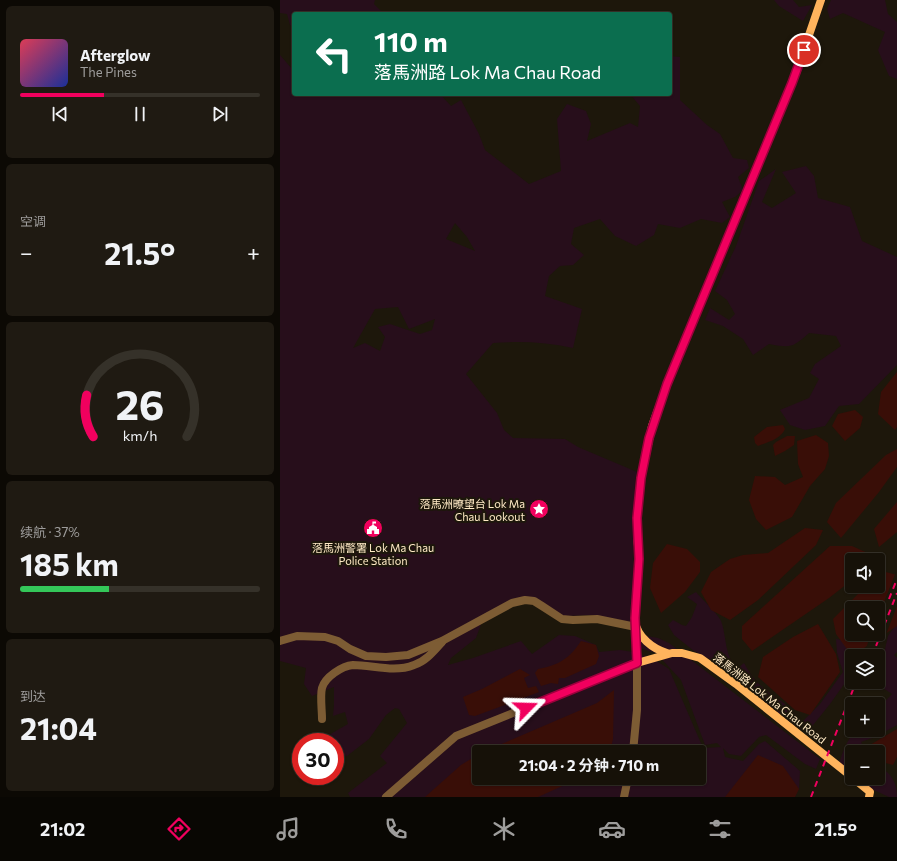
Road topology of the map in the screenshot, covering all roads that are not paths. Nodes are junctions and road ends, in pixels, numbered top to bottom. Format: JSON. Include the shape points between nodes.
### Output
{"nodes":[{"id":1,"x":821,"y":0,"type":"edge"},
{"id":2,"x":636,"y":627,"type":"junction"},
{"id":3,"x":280,"y":641,"type":"edge"},
{"id":4,"x":442,"y":641,"type":"junction"},
{"id":5,"x":667,"y":653,"type":"junction"},
{"id":6,"x":637,"y":663,"type":"junction"},
{"id":7,"x":322,"y":719,"type":"dead end"},
{"id":8,"x":634,"y":745,"type":"edge"},
{"id":9,"x":845,"y":772,"type":"edge"},
{"id":10,"x":627,"y":785,"type":"edge"},
{"id":11,"x":861,"y":785,"type":"edge"},
{"id":12,"x":386,"y":797,"type":"edge"},
{"id":13,"x":624,"y":797,"type":"edge"},
{"id":14,"x":869,"y":797,"type":"edge"}],
"edges":[{"from":1,"to":2,"type":"street","via":[[796,72],[652,426],[638,506]]},
{"from":2,"to":4,"type":"street","via":[[596,619],[562,619],[534,601],[525,600],[512,603]]},
{"from":2,"to":5,"type":"street","name":"落馬洲路 Lok Ma Chau Road","via":[[651,645]]},
{"from":2,"to":6,"type":"street"},
{"from":3,"to":4,"type":"street","via":[[297,636],[325,637],[366,656],[386,657],[408,655]]},
{"from":4,"to":7,"type":"street","via":[[432,654],[413,666],[384,668],[352,665],[339,670],[328,678],[322,688]]},
{"from":5,"to":6,"type":"street","name":"落馬洲路 Lok Ma Chau Road"},
{"from":5,"to":9,"type":"street","name":"落馬洲路 Lok Ma Chau Road","via":[[682,652],[704,660]]},
{"from":6,"to":8,"type":"street"},
{"from":6,"to":12,"type":"street","via":[[456,736]]},
{"from":10,"to":13,"type":"street"},
{"from":11,"to":14,"type":"street","name":"落馬洲路 Lok Ma Chau Road","via":[[870,792]]}]}
